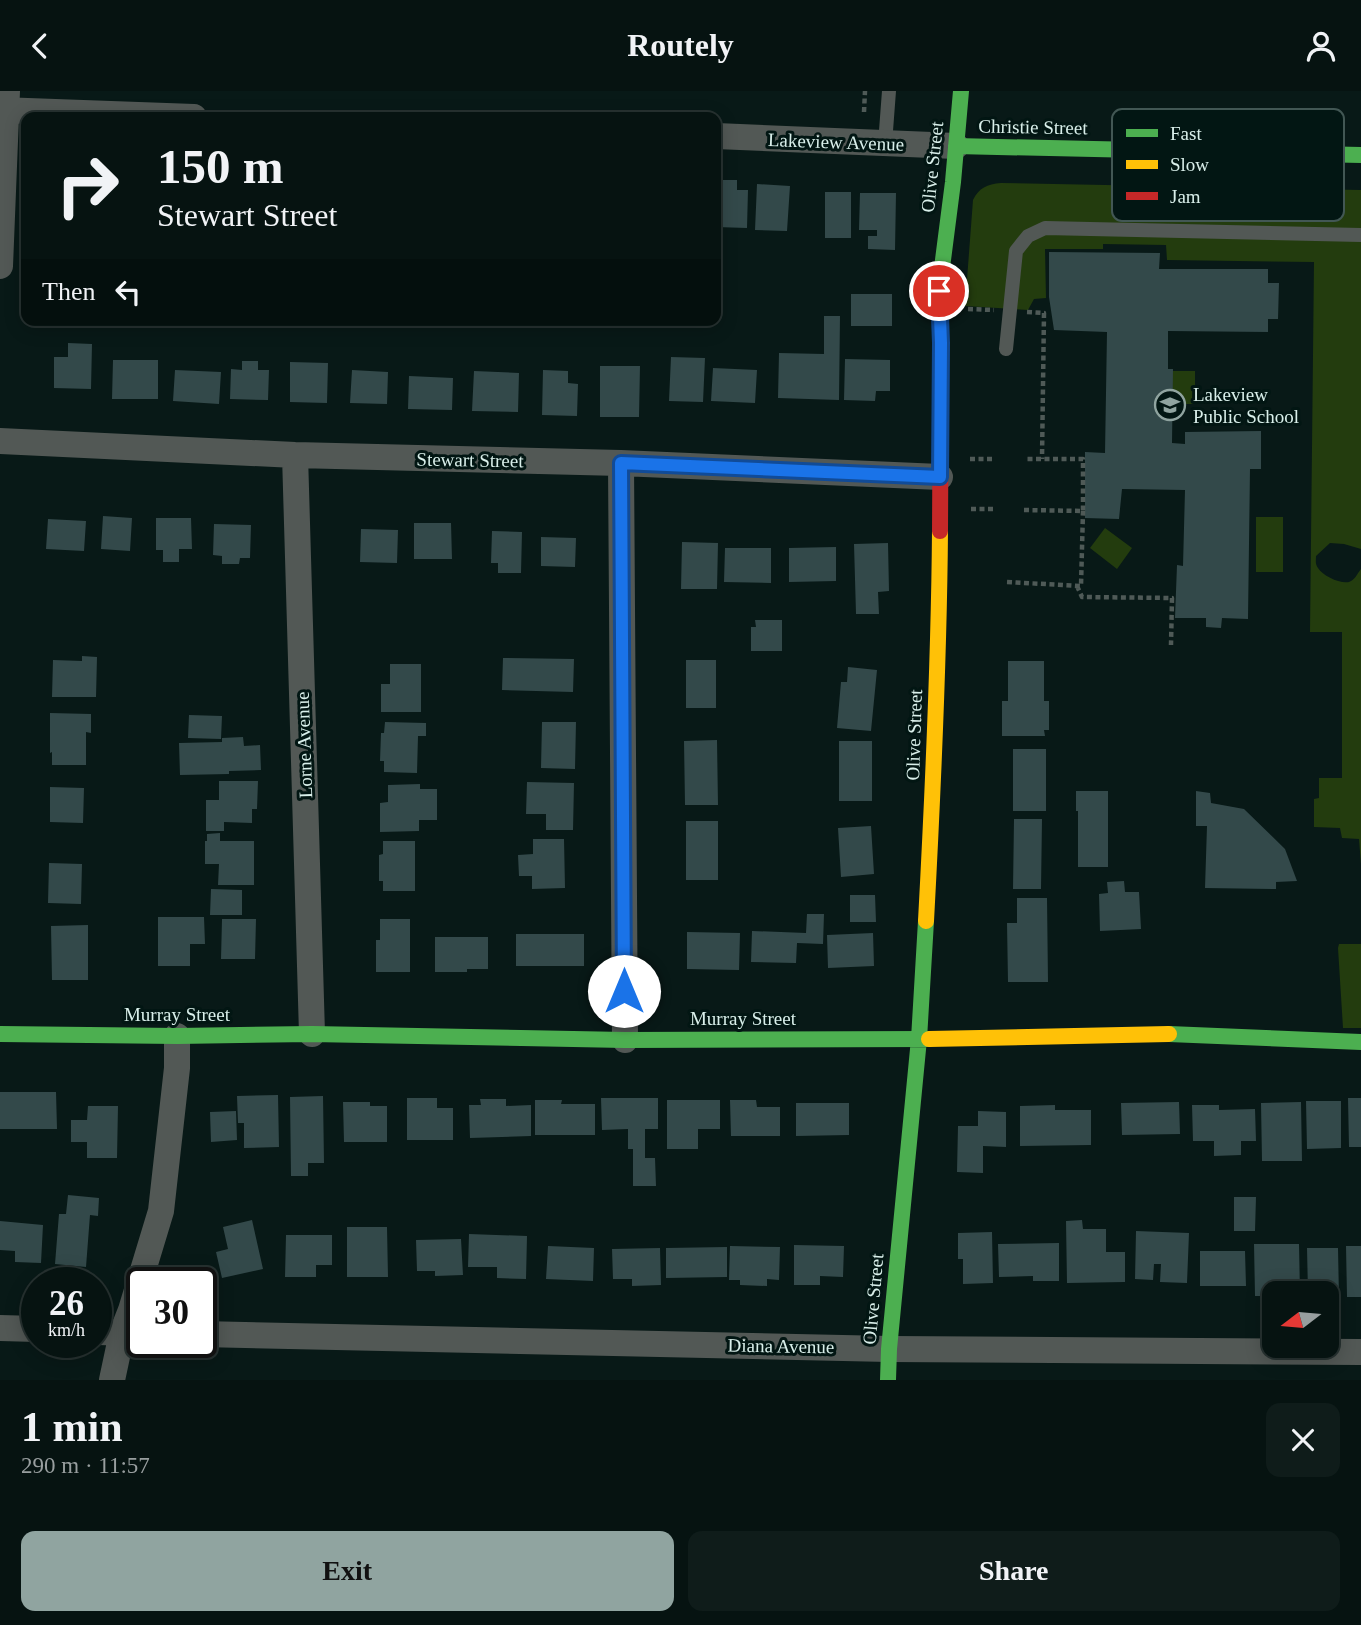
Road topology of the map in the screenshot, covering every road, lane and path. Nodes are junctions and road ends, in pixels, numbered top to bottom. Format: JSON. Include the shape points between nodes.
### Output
{"nodes":[{"id":1,"x":865,"y":91,"type":"edge"},
{"id":2,"x":889,"y":91,"type":"edge"},
{"id":3,"x":961,"y":91,"type":"edge"},
{"id":4,"x":4,"y":104,"type":"edge"},
{"id":5,"x":121,"y":112,"type":"edge"},
{"id":6,"x":864,"y":113,"type":"dead end"},
{"id":7,"x":721,"y":136,"type":"edge"},
{"id":8,"x":886,"y":144,"type":"junction"},
{"id":9,"x":956,"y":146,"type":"junction"},
{"id":10,"x":1112,"y":149,"type":"edge"},
{"id":11,"x":1361,"y":235,"type":"edge"},
{"id":12,"x":0,"y":266,"type":"edge"},
{"id":13,"x":962,"y":309,"type":"dead end"},
{"id":14,"x":1010,"y":311,"type":"junction"},
{"id":15,"x":1006,"y":349,"type":"dead end"},
{"id":16,"x":0,"y":441,"type":"edge"},
{"id":17,"x":295,"y":455,"type":"junction"},
{"id":18,"x":961,"y":459,"type":"dead end"},
{"id":19,"x":993,"y":459,"type":"dead end"},
{"id":20,"x":1042,"y":459,"type":"junction"},
{"id":21,"x":1025,"y":460,"type":"dead end"},
{"id":22,"x":621,"y":463,"type":"junction"},
{"id":23,"x":940,"y":477,"type":"junction"},
{"id":24,"x":959,"y":508,"type":"dead end"},
{"id":25,"x":993,"y":509,"type":"dead end"},
{"id":26,"x":1024,"y":510,"type":"dead end"},
{"id":27,"x":1083,"y":510,"type":"junction"},
{"id":28,"x":1007,"y":582,"type":"dead end"},
{"id":29,"x":1077,"y":586,"type":"junction"},
{"id":30,"x":1171,"y":645,"type":"dead end"},
{"id":31,"x":0,"y":1034,"type":"edge"},
{"id":32,"x":312,"y":1034,"type":"junction"},
{"id":33,"x":177,"y":1036,"type":"junction"},
{"id":34,"x":919,"y":1039,"type":"junction"},
{"id":35,"x":625,"y":1040,"type":"junction"},
{"id":36,"x":1361,"y":1042,"type":"edge"},
{"id":37,"x":0,"y":1328,"type":"edge"},
{"id":38,"x":21,"y":1329,"type":"edge"},
{"id":39,"x":120,"y":1333,"type":"edge"},
{"id":40,"x":217,"y":1334,"type":"edge"},
{"id":41,"x":889,"y":1349,"type":"junction"},
{"id":42,"x":1361,"y":1352,"type":"edge"},
{"id":43,"x":112,"y":1380,"type":"edge"},
{"id":44,"x":888,"y":1380,"type":"edge"}],
"edges":[{"from":1,"to":6,"type":"path"},
{"from":2,"to":8,"type":"lane"},
{"from":3,"to":9,"type":"street","name":"Olive Street"},
{"from":4,"to":5,"type":"street"},
{"from":4,"to":12,"type":"street"},
{"from":7,"to":8,"type":"street","name":"Lakeview Avenue"},
{"from":8,"to":9,"type":"street","name":"Lakeview Avenue"},
{"from":9,"to":10,"type":"street","name":"Christie Street"},
{"from":9,"to":23,"type":"street","name":"Olive Street","via":[[939,291]]},
{"from":11,"to":14,"type":"lane","via":[[1045,228],[1028,236],[1016,251]]},
{"from":13,"to":14,"type":"path"},
{"from":14,"to":15,"type":"lane"},
{"from":14,"to":20,"type":"path","via":[[1044,313]]},
{"from":16,"to":17,"type":"street","name":"Stewart Street"},
{"from":17,"to":22,"type":"street","name":"Stewart Street"},
{"from":17,"to":32,"type":"street","name":"Lorne Avenue"},
{"from":18,"to":19,"type":"path"},
{"from":20,"to":21,"type":"path"},
{"from":20,"to":27,"type":"path","via":[[1083,459]]},
{"from":22,"to":23,"type":"street","name":"Stewart Street"},
{"from":22,"to":35,"type":"street"},
{"from":23,"to":34,"type":"street","name":"Olive Street","via":[[934,780]]},
{"from":24,"to":25,"type":"path"},
{"from":26,"to":27,"type":"path"},
{"from":27,"to":29,"type":"path","via":[[1081,586]]},
{"from":28,"to":29,"type":"path"},
{"from":29,"to":30,"type":"path","via":[[1082,597],[1172,598]]},
{"from":31,"to":33,"type":"street","name":"Murray Street"},
{"from":32,"to":33,"type":"street","name":"Murray Street"},
{"from":32,"to":35,"type":"street","name":"Murray Street"},
{"from":33,"to":39,"type":"street","via":[[161,1211]]},
{"from":34,"to":35,"type":"street","name":"Murray Street"},
{"from":34,"to":36,"type":"street","name":"Murray Street","via":[[1172,1034]]},
{"from":34,"to":41,"type":"street","name":"Olive Street"},
{"from":37,"to":38,"type":"street"},
{"from":39,"to":43,"type":"street"},
{"from":40,"to":41,"type":"street","name":"Diana Avenue"},
{"from":41,"to":42,"type":"street","name":"Diana Avenue"},
{"from":41,"to":44,"type":"street","name":"Olive Street"}]}
